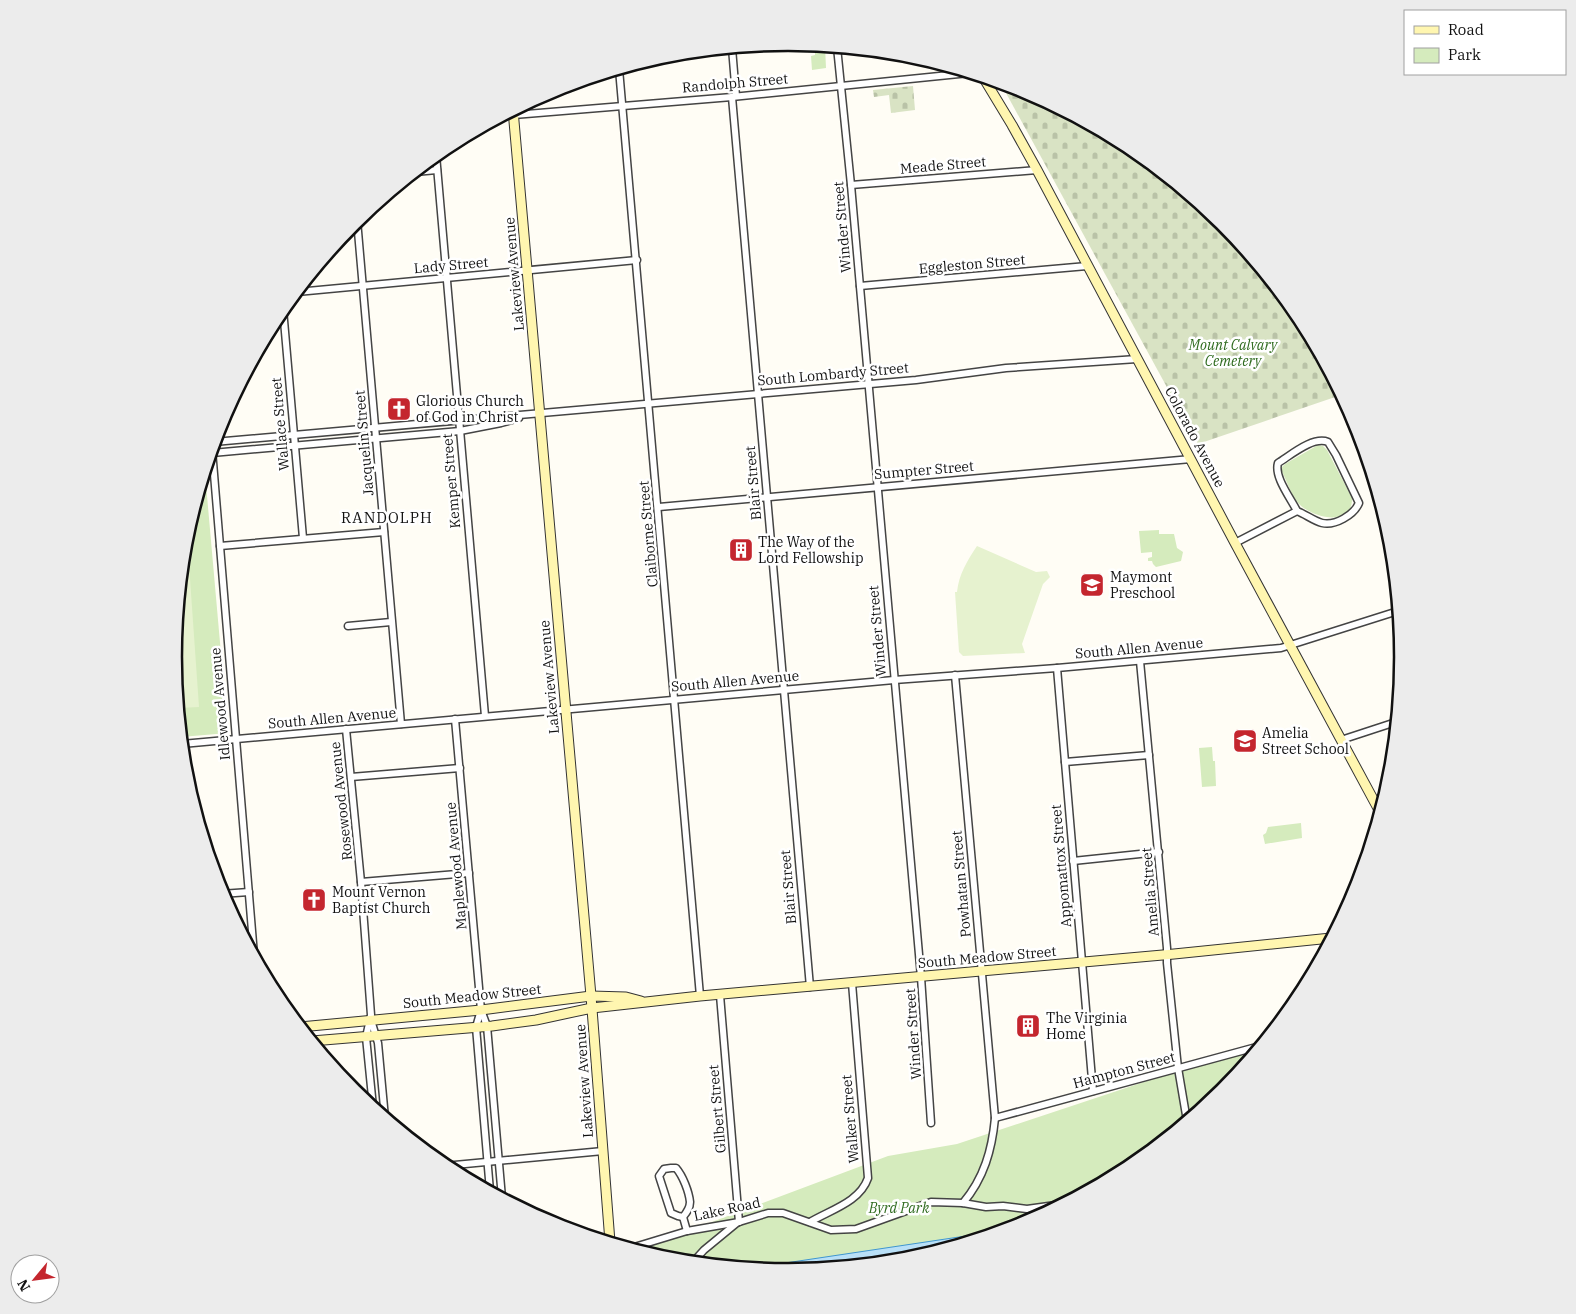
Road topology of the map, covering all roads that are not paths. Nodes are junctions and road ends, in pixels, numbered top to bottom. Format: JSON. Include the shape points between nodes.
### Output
{"nodes":[{"id":1,"x":732,"y":54,"type":"edge"},
{"id":2,"x":838,"y":54,"type":"edge"},
{"id":3,"x":954,"y":74,"type":"edge"},
{"id":4,"x":620,"y":75,"type":"edge"},
{"id":5,"x":842,"y":85,"type":"junction"},
{"id":6,"x":988,"y":85,"type":"edge"},
{"id":7,"x":734,"y":96,"type":"junction"},
{"id":8,"x":622,"y":105,"type":"junction"},
{"id":9,"x":524,"y":112,"type":"edge"},
{"id":10,"x":514,"y":117,"type":"edge"},
{"id":11,"x":437,"y":163,"type":"edge"},
{"id":12,"x":437,"y":170,"type":"junction"},
{"id":13,"x":1037,"y":170,"type":"junction"},
{"id":14,"x":426,"y":171,"type":"edge"},
{"id":15,"x":851,"y":185,"type":"junction"},
{"id":16,"x":357,"y":232,"type":"edge"},
{"id":17,"x":637,"y":260,"type":"junction"},
{"id":18,"x":1087,"y":266,"type":"junction"},
{"id":19,"x":528,"y":270,"type":"junction"},
{"id":20,"x":446,"y":278,"type":"junction"},
{"id":21,"x":363,"y":286,"type":"junction"},
{"id":22,"x":860,"y":286,"type":"junction"},
{"id":23,"x":305,"y":291,"type":"edge"},
{"id":24,"x":284,"y":320,"type":"edge"},
{"id":25,"x":1137,"y":359,"type":"junction"},
{"id":26,"x":868,"y":384,"type":"junction"},
{"id":27,"x":758,"y":393,"type":"junction"},
{"id":28,"x":648,"y":402,"type":"junction"},
{"id":29,"x":535,"y":414,"type":"junction"},
{"id":30,"x":459,"y":420,"type":"junction"},
{"id":31,"x":375,"y":426,"type":"junction"},
{"id":32,"x":460,"y":431,"type":"junction"},
{"id":33,"x":293,"y":434,"type":"junction"},
{"id":34,"x":376,"y":438,"type":"junction"},
{"id":35,"x":222,"y":441,"type":"edge"},
{"id":36,"x":294,"y":446,"type":"junction"},
{"id":37,"x":218,"y":452,"type":"edge"},
{"id":38,"x":1191,"y":459,"type":"junction"},
{"id":39,"x":213,"y":465,"type":"edge"},
{"id":40,"x":877,"y":486,"type":"junction"},
{"id":41,"x":767,"y":496,"type":"junction"},
{"id":42,"x":659,"y":507,"type":"junction"},
{"id":43,"x":1297,"y":511,"type":"junction"},
{"id":44,"x":384,"y":532,"type":"junction"},
{"id":45,"x":303,"y":538,"type":"junction"},
{"id":46,"x":1235,"y":543,"type":"junction"},
{"id":47,"x":220,"y":546,"type":"junction"},
{"id":48,"x":1392,"y":614,"type":"edge"},
{"id":49,"x":391,"y":622,"type":"junction"},
{"id":50,"x":348,"y":626,"type":"dead end"},
{"id":51,"x":1290,"y":645,"type":"junction"},
{"id":52,"x":1140,"y":660,"type":"junction"},
{"id":53,"x":1057,"y":668,"type":"junction"},
{"id":54,"x":955,"y":675,"type":"junction"},
{"id":55,"x":894,"y":680,"type":"junction"},
{"id":56,"x":784,"y":690,"type":"junction"},
{"id":57,"x":674,"y":699,"type":"junction"},
{"id":58,"x":566,"y":709,"type":"junction"},
{"id":59,"x":485,"y":716,"type":"junction"},
{"id":60,"x":455,"y":719,"type":"junction"},
{"id":61,"x":401,"y":724,"type":"junction"},
{"id":62,"x":1390,"y":724,"type":"edge"},
{"id":63,"x":346,"y":729,"type":"junction"},
{"id":64,"x":236,"y":739,"type":"junction"},
{"id":65,"x":1341,"y":740,"type":"junction"},
{"id":66,"x":188,"y":743,"type":"edge"},
{"id":67,"x":1149,"y":755,"type":"junction"},
{"id":68,"x":1065,"y":762,"type":"junction"},
{"id":69,"x":460,"y":768,"type":"junction"},
{"id":70,"x":351,"y":777,"type":"junction"},
{"id":71,"x":1375,"y":804,"type":"edge"},
{"id":72,"x":1159,"y":852,"type":"junction"},
{"id":73,"x":1073,"y":860,"type":"junction"},
{"id":74,"x":469,"y":873,"type":"junction"},
{"id":75,"x":361,"y":882,"type":"junction"},
{"id":76,"x":249,"y":892,"type":"junction"},
{"id":77,"x":230,"y":893,"type":"edge"},
{"id":78,"x":1324,"y":939,"type":"edge"},
{"id":79,"x":253,"y":940,"type":"edge"},
{"id":80,"x":1167,"y":955,"type":"junction"},
{"id":81,"x":1082,"y":961,"type":"junction"},
{"id":82,"x":981,"y":971,"type":"junction"},
{"id":83,"x":921,"y":977,"type":"junction"},
{"id":84,"x":852,"y":983,"type":"junction"},
{"id":85,"x":810,"y":987,"type":"junction"},
{"id":86,"x":720,"y":995,"type":"junction"},
{"id":87,"x":591,"y":996,"type":"junction"},
{"id":88,"x":700,"y":996,"type":"junction"},
{"id":89,"x":646,"y":1003,"type":"junction"},
{"id":90,"x":592,"y":1008,"type":"junction"},
{"id":91,"x":481,"y":1010,"type":"junction"},
{"id":92,"x":371,"y":1020,"type":"junction"},
{"id":93,"x":307,"y":1025,"type":"edge"},
{"id":94,"x":487,"y":1026,"type":"junction"},
{"id":95,"x":476,"y":1027,"type":"junction"},
{"id":96,"x":366,"y":1036,"type":"junction"},
{"id":97,"x":377,"y":1036,"type":"junction"},
{"id":98,"x":319,"y":1040,"type":"edge"},
{"id":99,"x":1249,"y":1049,"type":"edge"},
{"id":100,"x":1178,"y":1068,"type":"junction"},
{"id":101,"x":1093,"y":1091,"type":"junction"},
{"id":102,"x":372,"y":1096,"type":"edge"},
{"id":103,"x":384,"y":1107,"type":"edge"},
{"id":104,"x":1186,"y":1113,"type":"edge"},
{"id":105,"x":994,"y":1118,"type":"junction"},
{"id":106,"x":931,"y":1123,"type":"dead end"},
{"id":107,"x":603,"y":1151,"type":"junction"},
{"id":108,"x":499,"y":1160,"type":"junction"},
{"id":109,"x":488,"y":1162,"type":"junction"},
{"id":110,"x":457,"y":1165,"type":"edge"},
{"id":111,"x":490,"y":1184,"type":"edge"},
{"id":112,"x":501,"y":1190,"type":"edge"},
{"id":113,"x":963,"y":1203,"type":"junction"},
{"id":114,"x":1041,"y":1207,"type":"edge"},
{"id":115,"x":683,"y":1217,"type":"junction"},
{"id":116,"x":739,"y":1222,"type":"junction"},
{"id":117,"x":810,"y":1222,"type":"junction"},
{"id":118,"x":687,"y":1230,"type":"junction"},
{"id":119,"x":610,"y":1236,"type":"edge"},
{"id":120,"x":642,"y":1245,"type":"edge"},
{"id":121,"x":698,"y":1256,"type":"edge"}],
"edges":[{"from":1,"to":7,"type":"street","name":"Blair Street"},
{"from":2,"to":5,"type":"street","name":"Winder Street"},
{"from":3,"to":5,"type":"street","name":"Randolph Street"},
{"from":4,"to":8,"type":"street","name":"Claiborne Street"},
{"from":5,"to":7,"type":"street","name":"Randolph Street"},
{"from":5,"to":15,"type":"street","name":"Winder Street"},
{"from":6,"to":13,"type":"street","name":"Colorado Avenue"},
{"from":7,"to":8,"type":"street","name":"Randolph Street"},
{"from":7,"to":27,"type":"street","name":"Blair Street"},
{"from":8,"to":9,"type":"street","name":"Randolph Street"},
{"from":8,"to":17,"type":"street","name":"Claiborne Street"},
{"from":10,"to":19,"type":"street","name":"Lakeview Avenue"},
{"from":11,"to":12,"type":"street","name":"Kemper Street"},
{"from":12,"to":14,"type":"street"},
{"from":12,"to":20,"type":"street","name":"Kemper Street"},
{"from":13,"to":15,"type":"street","name":"Meade Street"},
{"from":13,"to":18,"type":"street","name":"Colorado Avenue"},
{"from":15,"to":22,"type":"street","name":"Winder Street"},
{"from":16,"to":21,"type":"street","name":"Jacquelin Street"},
{"from":17,"to":19,"type":"street","name":"Lady Street"},
{"from":17,"to":28,"type":"street","name":"Claiborne Street"},
{"from":18,"to":22,"type":"street","name":"Eggleston Street"},
{"from":18,"to":25,"type":"street","name":"Colorado Avenue"},
{"from":19,"to":20,"type":"street","name":"Lady Street"},
{"from":19,"to":29,"type":"street","name":"Lakeview Avenue"},
{"from":20,"to":21,"type":"street","name":"Lady Street"},
{"from":20,"to":30,"type":"street","name":"Kemper Street"},
{"from":21,"to":23,"type":"street","name":"Lady Street"},
{"from":21,"to":31,"type":"street","name":"Jacquelin Street"},
{"from":22,"to":26,"type":"street","name":"Winder Street"},
{"from":24,"to":33,"type":"street","name":"Wallace Street"},
{"from":25,"to":26,"type":"street","name":"South Lombardy Street","via":[[1006,368]]},
{"from":25,"to":38,"type":"street","name":"Colorado Avenue"},
{"from":26,"to":27,"type":"street","name":"South Lombardy Street"},
{"from":26,"to":40,"type":"street","name":"Winder Street"},
{"from":27,"to":28,"type":"street","name":"South Lombardy Street"},
{"from":27,"to":41,"type":"street","name":"Blair Street"},
{"from":28,"to":29,"type":"street","name":"South Lombardy Street"},
{"from":28,"to":42,"type":"street","name":"Claiborne Street"},
{"from":29,"to":30,"type":"street","name":"South Lombardy Street"},
{"from":29,"to":32,"type":"street","name":"South Lombardy Street"},
{"from":29,"to":58,"type":"street","name":"Lakeview Avenue"},
{"from":30,"to":31,"type":"street","name":"South Lombardy Street"},
{"from":30,"to":32,"type":"street","name":"Kemper Street"},
{"from":31,"to":33,"type":"street","name":"South Lombardy Street"},
{"from":31,"to":34,"type":"street","name":"Jacquelin Street"},
{"from":32,"to":34,"type":"street","name":"South Lombardy Street"},
{"from":32,"to":59,"type":"street","name":"Kemper Street"},
{"from":33,"to":35,"type":"street","name":"South Lombardy Street"},
{"from":33,"to":36,"type":"street","name":"Wallace Street"},
{"from":34,"to":36,"type":"street","name":"South Lombardy Street"},
{"from":34,"to":44,"type":"street","name":"Jacquelin Street"},
{"from":36,"to":37,"type":"street","name":"South Lombardy Street"},
{"from":36,"to":45,"type":"street","name":"Wallace Street"},
{"from":38,"to":40,"type":"street","name":"Sumpter Street"},
{"from":38,"to":46,"type":"street","name":"Colorado Avenue"},
{"from":39,"to":47,"type":"street","name":"Idlewood Avenue"},
{"from":40,"to":41,"type":"street","name":"Sumpter Street"},
{"from":40,"to":55,"type":"street","name":"Winder Street"},
{"from":41,"to":42,"type":"street","name":"Sumpter Street"},
{"from":41,"to":56,"type":"street","name":"Blair Street"},
{"from":42,"to":57,"type":"street","name":"Claiborne Street"},
{"from":43,"to":43,"type":"street","via":[[1323,523],[1340,520],[1356,510],[1359,503],[1328,442],[1313,442],[1278,463],[1279,477]]},
{"from":43,"to":46,"type":"street"},
{"from":44,"to":45,"type":"street"},
{"from":44,"to":49,"type":"street","name":"Jacquelin Street"},
{"from":45,"to":47,"type":"street"},
{"from":46,"to":51,"type":"street","name":"Colorado Avenue"},
{"from":47,"to":64,"type":"street","name":"Idlewood Avenue"},
{"from":48,"to":51,"type":"street","name":"South Allen Avenue"},
{"from":49,"to":50,"type":"street"},
{"from":49,"to":61,"type":"street","name":"Jacquelin Street"},
{"from":51,"to":52,"type":"street","name":"South Allen Avenue"},
{"from":51,"to":65,"type":"street","name":"Colorado Avenue"},
{"from":52,"to":53,"type":"street","name":"South Allen Avenue"},
{"from":52,"to":67,"type":"street","name":"Amelia Street"},
{"from":53,"to":54,"type":"street","name":"South Allen Avenue"},
{"from":53,"to":68,"type":"street","name":"Appomattox Street"},
{"from":54,"to":55,"type":"street","name":"South Allen Avenue"},
{"from":54,"to":82,"type":"street","name":"Powhatan Street"},
{"from":55,"to":56,"type":"street","name":"South Allen Avenue"},
{"from":55,"to":83,"type":"street","name":"Winder Street"},
{"from":56,"to":57,"type":"street","name":"South Allen Avenue"},
{"from":56,"to":85,"type":"street","name":"Blair Street"},
{"from":57,"to":58,"type":"street","name":"South Allen Avenue"},
{"from":57,"to":88,"type":"street","name":"Claiborne Street"},
{"from":58,"to":59,"type":"street","name":"South Allen Avenue"},
{"from":58,"to":87,"type":"street","name":"Lakeview Avenue"},
{"from":59,"to":60,"type":"street","name":"South Allen Avenue"},
{"from":60,"to":61,"type":"street","name":"South Allen Avenue"},
{"from":60,"to":69,"type":"street","name":"Maplewood Avenue"},
{"from":61,"to":63,"type":"street","name":"South Allen Avenue"},
{"from":62,"to":65,"type":"street"},
{"from":63,"to":64,"type":"street","name":"South Allen Avenue"},
{"from":63,"to":70,"type":"street","name":"Rosewood Avenue"},
{"from":64,"to":66,"type":"street","name":"South Allen Avenue"},
{"from":64,"to":76,"type":"street","name":"Idlewood Avenue"},
{"from":65,"to":71,"type":"street","name":"Colorado Avenue"},
{"from":67,"to":68,"type":"street"},
{"from":67,"to":72,"type":"street","name":"Amelia Street"},
{"from":68,"to":73,"type":"street","name":"Appomattox Street"},
{"from":69,"to":70,"type":"street"},
{"from":69,"to":74,"type":"street","name":"Maplewood Avenue"},
{"from":70,"to":75,"type":"street","name":"Rosewood Avenue"},
{"from":72,"to":73,"type":"street"},
{"from":72,"to":80,"type":"street","name":"Amelia Street"},
{"from":73,"to":81,"type":"street","name":"Appomattox Street"},
{"from":74,"to":75,"type":"street"},
{"from":74,"to":91,"type":"street","name":"Maplewood Avenue"},
{"from":75,"to":92,"type":"street","name":"Rosewood Avenue"},
{"from":76,"to":77,"type":"street"},
{"from":76,"to":79,"type":"street","name":"Idlewood Avenue"},
{"from":78,"to":80,"type":"street","name":"South Meadow Street"},
{"from":80,"to":81,"type":"street","name":"South Meadow Street"},
{"from":80,"to":100,"type":"street","name":"Amelia Street"},
{"from":81,"to":82,"type":"street","name":"South Meadow Street"},
{"from":81,"to":101,"type":"street","name":"Appomattox Street"},
{"from":82,"to":83,"type":"street","name":"South Meadow Street"},
{"from":82,"to":105,"type":"street","name":"Powhatan Street"},
{"from":83,"to":84,"type":"street","name":"South Meadow Street"},
{"from":83,"to":106,"type":"street","name":"Winder Street"},
{"from":84,"to":85,"type":"street","name":"South Meadow Street"},
{"from":84,"to":117,"type":"street","name":"Walker Street","via":[[868,1178],[864,1188],[853,1199]]},
{"from":85,"to":86,"type":"street","name":"South Meadow Street"},
{"from":86,"to":88,"type":"street","name":"South Meadow Street"},
{"from":86,"to":116,"type":"street","name":"Gilbert Street"},
{"from":87,"to":89,"type":"street","name":"South Meadow Street","via":[[626,997]]},
{"from":87,"to":90,"type":"street","name":"Lakeview Avenue"},
{"from":87,"to":91,"type":"street","name":"South Meadow Street"},
{"from":88,"to":89,"type":"street","name":"South Meadow Street"},
{"from":89,"to":90,"type":"street","name":"South Meadow Street"},
{"from":90,"to":94,"type":"street","name":"South Meadow Street"},
{"from":90,"to":107,"type":"street","name":"Lakeview Avenue"},
{"from":91,"to":92,"type":"street","name":"South Meadow Street"},
{"from":91,"to":94,"type":"street","name":"Maplewood Avenue"},
{"from":91,"to":95,"type":"street","name":"Maplewood Avenue"},
{"from":92,"to":93,"type":"street","name":"South Meadow Street"},
{"from":92,"to":96,"type":"street","name":"Rosewood Avenue"},
{"from":92,"to":97,"type":"street","name":"Rosewood Avenue"},
{"from":94,"to":95,"type":"street","name":"South Meadow Street"},
{"from":94,"to":108,"type":"street","name":"Maplewood Avenue"},
{"from":95,"to":97,"type":"street","name":"South Meadow Street"},
{"from":95,"to":109,"type":"street","name":"Maplewood Avenue"},
{"from":96,"to":97,"type":"street","name":"South Meadow Street"},
{"from":96,"to":98,"type":"street","name":"South Meadow Street"},
{"from":96,"to":102,"type":"street","name":"Rosewood Avenue"},
{"from":97,"to":103,"type":"street","name":"Rosewood Avenue"},
{"from":99,"to":100,"type":"street","name":"Hampton Street"},
{"from":100,"to":101,"type":"street","name":"Hampton Street"},
{"from":100,"to":104,"type":"street","name":"Amelia Street"},
{"from":101,"to":105,"type":"street","name":"Hampton Street"},
{"from":105,"to":113,"type":"street","name":"Powhatan Street","via":[[986,1164]]},
{"from":107,"to":108,"type":"street"},
{"from":107,"to":119,"type":"street","name":"Lakeview Avenue"},
{"from":108,"to":109,"type":"street"},
{"from":108,"to":112,"type":"street","name":"Maplewood Avenue"},
{"from":109,"to":110,"type":"street"},
{"from":109,"to":111,"type":"street","name":"Maplewood Avenue"},
{"from":113,"to":114,"type":"street","name":"Lake Road","via":[[986,1207]]},
{"from":113,"to":117,"type":"street","name":"Lake Road","via":[[931,1202],[850,1230],[831,1230]]},
{"from":115,"to":115,"type":"street","via":[[690,1202],[680,1172],[676,1168],[664,1169],[660,1176],[666,1200],[672,1213]]},
{"from":115,"to":118,"type":"street"},
{"from":116,"to":117,"type":"street","name":"Lake Road","via":[[756,1215],[783,1213]]},
{"from":116,"to":118,"type":"street","name":"Lake Road"},
{"from":116,"to":121,"type":"street"},
{"from":118,"to":120,"type":"street","name":"Lake Road"}]}
